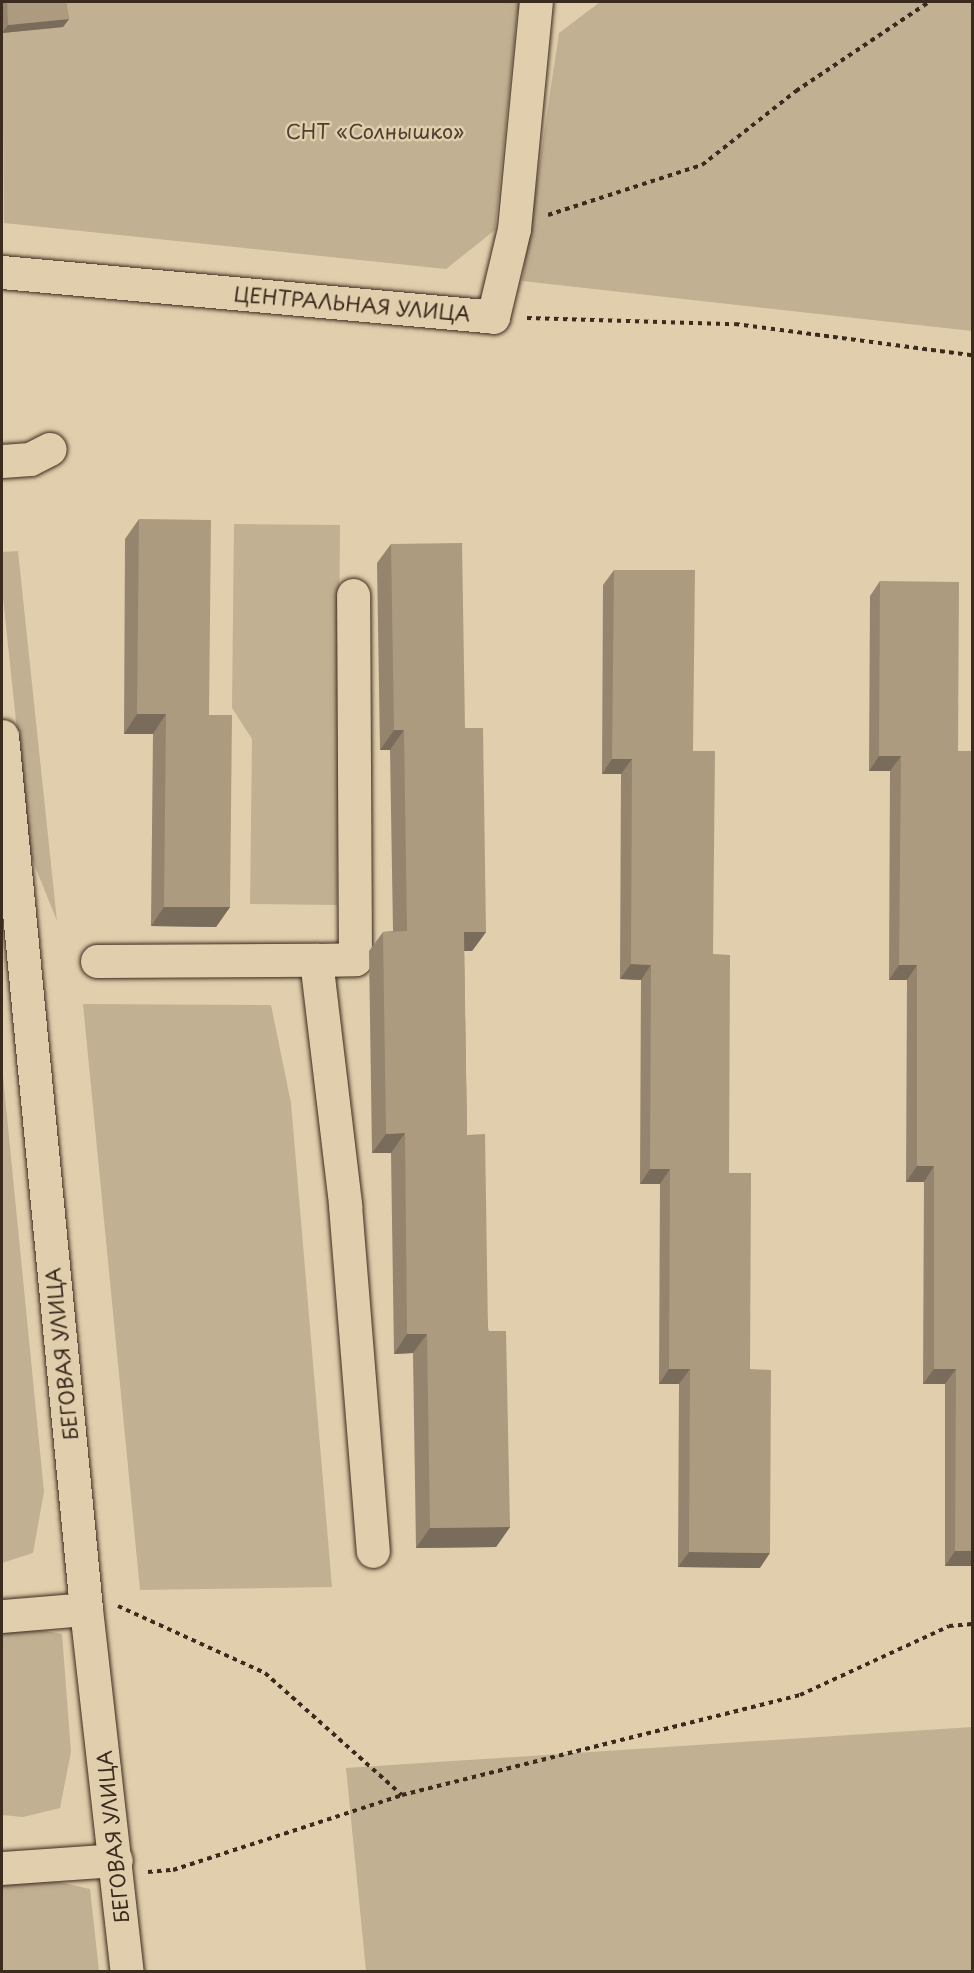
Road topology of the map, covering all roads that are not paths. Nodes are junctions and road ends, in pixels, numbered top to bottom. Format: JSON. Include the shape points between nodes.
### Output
{"nodes":[{"id":1,"x":536,"y":2,"type":"edge"},
{"id":2,"x":2,"y":272,"type":"edge"},
{"id":3,"x":50,"y":449,"type":"dead end"},
{"id":4,"x":2,"y":461,"type":"edge"},
{"id":5,"x":353,"y":595,"type":"dead end"},
{"id":6,"x":2,"y":736,"type":"edge"},
{"id":7,"x":316,"y":960,"type":"junction"},
{"id":8,"x":97,"y":961,"type":"dead end"},
{"id":9,"x":373,"y":1551,"type":"dead end"},
{"id":10,"x":85,"y":1600,"type":"junction"},
{"id":11,"x":2,"y":1617,"type":"edge"},
{"id":12,"x":117,"y":1867,"type":"junction"},
{"id":13,"x":2,"y":1868,"type":"edge"},
{"id":14,"x":127,"y":1971,"type":"edge"}],
"edges":[{"from":1,"to":2,"type":"street","name":"ЦЕНТРАЛЬНАЯ УЛИЦА","via":[[514,229],[493,317]]},
{"from":3,"to":4,"type":"street","via":[[30,459]]},
{"from":5,"to":7,"type":"street","via":[[355,960]]},
{"from":6,"to":10,"type":"street","name":"БЕГОВАЯ УЛИЦА"},
{"from":7,"to":8,"type":"street"},
{"from":7,"to":9,"type":"street","via":[[345,1205]]},
{"from":10,"to":11,"type":"street"},
{"from":10,"to":12,"type":"street","name":"БЕГОВАЯ УЛИЦА"},
{"from":12,"to":13,"type":"street"},
{"from":12,"to":14,"type":"street","name":"БЕГОВАЯ УЛИЦА"}]}
